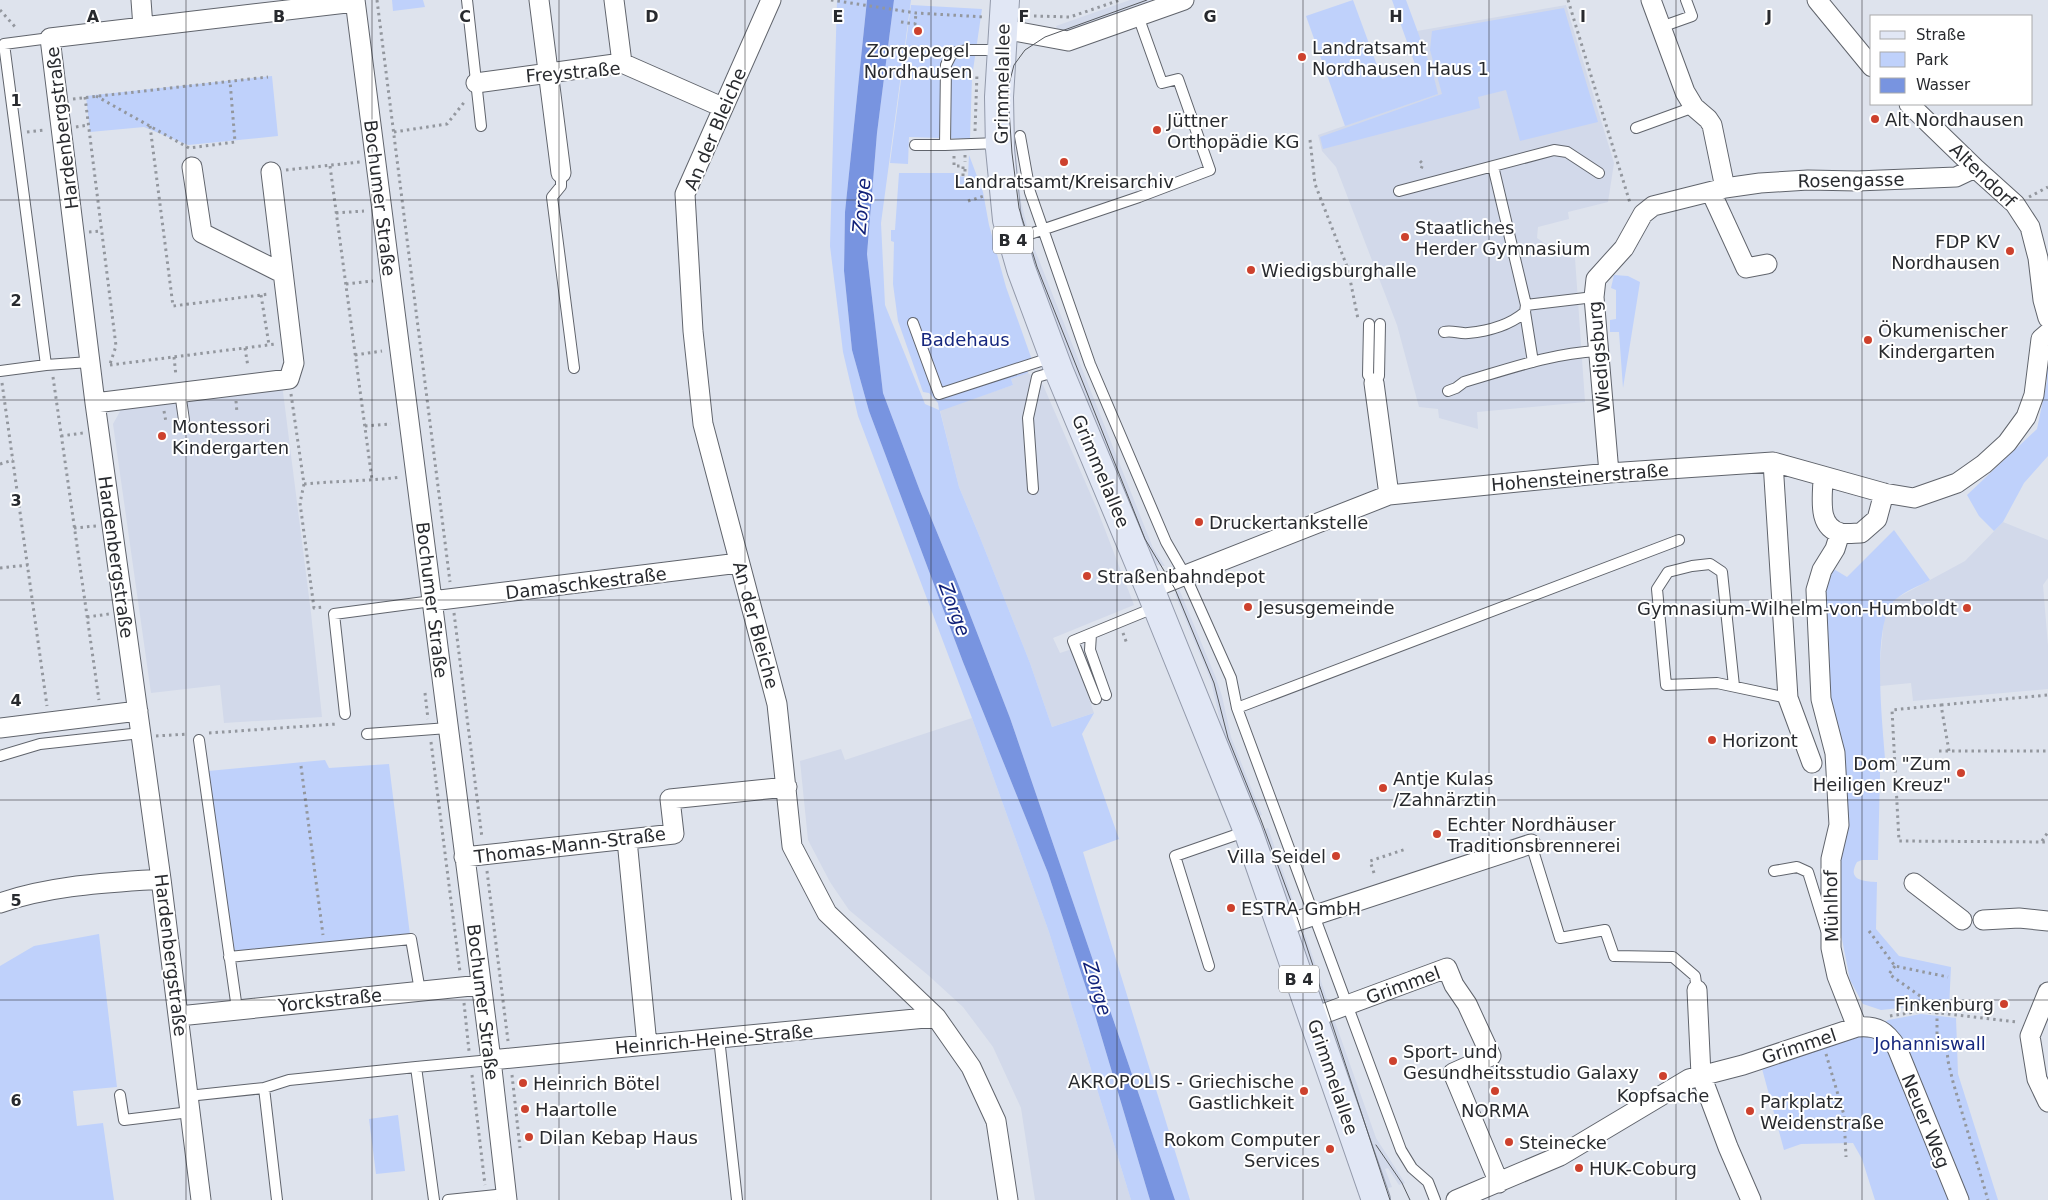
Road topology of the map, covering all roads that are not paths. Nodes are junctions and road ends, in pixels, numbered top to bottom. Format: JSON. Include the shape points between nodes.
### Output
{"nodes":[{"id":1,"x":140,"y":0,"type":"edge"},
{"id":2,"x":467,"y":0,"type":"edge"},
{"id":3,"x":539,"y":0,"type":"edge"},
{"id":4,"x":614,"y":0,"type":"edge"},
{"id":5,"x":771,"y":0,"type":"edge"},
{"id":6,"x":1184,"y":0,"type":"edge"},
{"id":7,"x":1651,"y":0,"type":"edge"},
{"id":8,"x":1686,"y":0,"type":"edge"},
{"id":9,"x":1817,"y":0,"type":"edge"},
{"id":10,"x":355,"y":1,"type":"edge"},
{"id":11,"x":1138,"y":16,"type":"junction"},
{"id":12,"x":1004,"y":23,"type":"edge"},
{"id":13,"x":144,"y":27,"type":"junction"},
{"id":14,"x":1661,"y":27,"type":"junction"},
{"id":15,"x":50,"y":38,"type":"junction"},
{"id":16,"x":622,"y":63,"type":"junction"},
{"id":17,"x":1870,"y":65,"type":"edge"},
{"id":18,"x":548,"y":73,"type":"junction"},
{"id":19,"x":476,"y":83,"type":"junction"},
{"id":20,"x":1910,"y":105,"type":"edge"},
{"id":21,"x":722,"y":107,"type":"junction"},
{"id":22,"x":1694,"y":107,"type":"junction"},
{"id":23,"x":480,"y":126,"type":"dead end"},
{"id":24,"x":1636,"y":128,"type":"dead end"},
{"id":25,"x":1010,"y":139,"type":"junction"},
{"id":26,"x":915,"y":145,"type":"dead end"},
{"id":27,"x":945,"y":145,"type":"junction"},
{"id":28,"x":1493,"y":166,"type":"junction"},
{"id":29,"x":192,"y":167,"type":"dead end"},
{"id":30,"x":1975,"y":168,"type":"junction"},
{"id":31,"x":271,"y":172,"type":"road end"},
{"id":32,"x":561,"y":173,"type":"joint"},
{"id":33,"x":1599,"y":173,"type":"dead end"},
{"id":34,"x":1718,"y":190,"type":"junction"},
{"id":35,"x":1399,"y":191,"type":"dead end"},
{"id":36,"x":1043,"y":230,"type":"junction"},
{"id":37,"x":2048,"y":236,"type":"edge"},
{"id":38,"x":1013,"y":240,"type":"junction"},
{"id":39,"x":2038,"y":258,"type":"junction"},
{"id":40,"x":1767,"y":264,"type":"dead end"},
{"id":41,"x":282,"y":274,"type":"junction"},
{"id":42,"x":1594,"y":298,"type":"junction"},
{"id":43,"x":2046,"y":306,"type":"edge"},
{"id":44,"x":1525,"y":308,"type":"junction"},
{"id":45,"x":913,"y":323,"type":"dead end"},
{"id":46,"x":1364,"y":324,"type":"road end"},
{"id":47,"x":1380,"y":324,"type":"dead end"},
{"id":48,"x":1444,"y":332,"type":"dead end"},
{"id":49,"x":2048,"y":333,"type":"edge"},
{"id":50,"x":1598,"y":351,"type":"junction"},
{"id":51,"x":90,"y":362,"type":"junction"},
{"id":52,"x":1533,"y":362,"type":"junction"},
{"id":53,"x":49,"y":364,"type":"junction"},
{"id":54,"x":1057,"y":364,"type":"junction"},
{"id":55,"x":574,"y":368,"type":"dead end"},
{"id":56,"x":0,"y":371,"type":"edge"},
{"id":57,"x":1374,"y":383,"type":"junction"},
{"id":58,"x":1448,"y":391,"type":"dead end"},
{"id":59,"x":180,"y":392,"type":"junction"},
{"id":60,"x":95,"y":402,"type":"junction"},
{"id":61,"x":184,"y":420,"type":"dead end"},
{"id":62,"x":1773,"y":462,"type":"junction"},
{"id":63,"x":1609,"y":473,"type":"junction"},
{"id":64,"x":1823,"y":477,"type":"junction"},
{"id":65,"x":1033,"y":489,"type":"dead end"},
{"id":66,"x":1884,"y":494,"type":"junction"},
{"id":67,"x":1389,"y":495,"type":"junction"},
{"id":68,"x":1840,"y":533,"type":"junction"},
{"id":69,"x":1679,"y":540,"type":"dead end"},
{"id":70,"x":739,"y":563,"type":"junction"},
{"id":71,"x":1185,"y":575,"type":"junction"},
{"id":72,"x":1154,"y":598,"type":"junction"},
{"id":73,"x":432,"y":601,"type":"junction"},
{"id":74,"x":1090,"y":634,"type":"junction"},
{"id":75,"x":1734,"y":686,"type":"junction"},
{"id":76,"x":1106,"y":695,"type":"dead end"},
{"id":77,"x":1788,"y":698,"type":"junction"},
{"id":78,"x":1096,"y":699,"type":"dead end"},
{"id":79,"x":1237,"y":708,"type":"junction"},
{"id":80,"x":138,"y":711,"type":"junction"},
{"id":81,"x":344,"y":719,"type":"road end"},
{"id":82,"x":0,"y":728,"type":"edge"},
{"id":83,"x":448,"y":728,"type":"junction"},
{"id":84,"x":367,"y":734,"type":"dead end"},
{"id":85,"x":141,"y":735,"type":"junction"},
{"id":86,"x":199,"y":740,"type":"dead end"},
{"id":87,"x":0,"y":756,"type":"edge"},
{"id":88,"x":1812,"y":763,"type":"dead end"},
{"id":89,"x":787,"y":787,"type":"junction"},
{"id":90,"x":1248,"y":831,"type":"junction"},
{"id":91,"x":627,"y":840,"type":"junction"},
{"id":92,"x":1531,"y":844,"type":"joint"},
{"id":93,"x":464,"y":857,"type":"junction"},
{"id":94,"x":1774,"y":871,"type":"dead end"},
{"id":95,"x":161,"y":879,"type":"junction"},
{"id":96,"x":1914,"y":884,"type":"dead end"},
{"id":97,"x":0,"y":903,"type":"edge"},
{"id":98,"x":1315,"y":915,"type":"junction"},
{"id":99,"x":1962,"y":920,"type":"dead end"},
{"id":100,"x":1983,"y":920,"type":"dead end"},
{"id":101,"x":2048,"y":921,"type":"edge"},
{"id":102,"x":1282,"y":926,"type":"junction"},
{"id":103,"x":1831,"y":948,"type":"junction"},
{"id":104,"x":230,"y":958,"type":"junction"},
{"id":105,"x":1209,"y":966,"type":"dead end"},
{"id":106,"x":481,"y":985,"type":"junction"},
{"id":107,"x":1697,"y":990,"type":"joint"},
{"id":108,"x":420,"y":991,"type":"junction"},
{"id":109,"x":2048,"y":992,"type":"edge"},
{"id":110,"x":1348,"y":1004,"type":"junction"},
{"id":111,"x":237,"y":1009,"type":"junction"},
{"id":112,"x":179,"y":1016,"type":"junction"},
{"id":113,"x":936,"y":1018,"type":"junction"},
{"id":114,"x":1312,"y":1018,"type":"junction"},
{"id":115,"x":1870,"y":1024,"type":"junction"},
{"id":116,"x":719,"y":1038,"type":"junction"},
{"id":117,"x":647,"y":1045,"type":"junction"},
{"id":118,"x":491,"y":1060,"type":"junction"},
{"id":119,"x":416,"y":1067,"type":"junction"},
{"id":120,"x":1701,"y":1075,"type":"junction"},
{"id":121,"x":264,"y":1088,"type":"junction"},
{"id":122,"x":120,"y":1095,"type":"dead end"},
{"id":123,"x":2048,"y":1102,"type":"edge"},
{"id":124,"x":189,"y":1104,"type":"junction"},
{"id":125,"x":1499,"y":1183,"type":"junction"},
{"id":126,"x":506,"y":1197,"type":"edge"},
{"id":127,"x":201,"y":1200,"type":"edge"},
{"id":128,"x":277,"y":1200,"type":"edge"},
{"id":129,"x":434,"y":1200,"type":"edge"},
{"id":130,"x":448,"y":1200,"type":"edge"},
{"id":131,"x":737,"y":1200,"type":"edge"},
{"id":132,"x":1008,"y":1200,"type":"edge"},
{"id":133,"x":1376,"y":1200,"type":"edge"},
{"id":134,"x":1435,"y":1200,"type":"edge"},
{"id":135,"x":1456,"y":1200,"type":"edge"},
{"id":136,"x":1751,"y":1200,"type":"edge"},
{"id":137,"x":1959,"y":1200,"type":"edge"}],
"edges":[{"from":1,"to":13,"type":"street"},
{"from":2,"to":19,"type":"lane"},
{"from":3,"to":18,"type":"street"},
{"from":4,"to":16,"type":"street"},
{"from":5,"to":21,"type":"street","name":"An der Bleiche"},
{"from":6,"to":11,"type":"street"},
{"from":7,"to":14,"type":"street"},
{"from":8,"to":14,"type":"lane","via":[[1692,16]]},
{"from":9,"to":17,"type":"street"},
{"from":10,"to":13,"type":"street","name":"Hardenbergstraße"},
{"from":10,"to":73,"type":"street","name":"Bochumer Straße"},
{"from":11,"to":12,"type":"street","via":[[1068,41]]},
{"from":11,"to":36,"type":"lane","via":[[1162,83],[1178,79],[1210,170]]},
{"from":12,"to":25,"type":"main road","name":"Grimmelallee","number":"B 4","via":[[998,97]]},
{"from":12,"to":27,"type":"lane","via":[[968,50],[952,53],[946,66]]},
{"from":13,"to":15,"type":"street","name":"Hardenbergstraße"},
{"from":14,"to":22,"type":"street","via":[[1685,92]]},
{"from":15,"to":51,"type":"street","name":"Hardenbergstraße"},
{"from":15,"to":53,"type":"lane","via":[[4,44]]},
{"from":16,"to":18,"type":"street","name":"Freystraße"},
{"from":16,"to":21,"type":"street","name":"Freystraße"},
{"from":18,"to":19,"type":"street","name":"Freystraße"},
{"from":18,"to":32,"type":"street"},
{"from":19,"to":23,"type":"lane"},
{"from":20,"to":30,"type":"street","name":"Altendorf"},
{"from":21,"to":70,"type":"street","name":"An der Bleiche","via":[[686,194],[693,331],[703,424]]},
{"from":22,"to":24,"type":"lane"},
{"from":22,"to":34,"type":"street","via":[[1712,125]]},
{"from":25,"to":27,"type":"lane"},
{"from":25,"to":36,"type":"lane"},
{"from":25,"to":38,"type":"main road","name":"Grimmelallee","number":"B 4","via":[[1007,220]]},
{"from":26,"to":27,"type":"lane"},
{"from":28,"to":33,"type":"lane","via":[[1561,150]]},
{"from":28,"to":35,"type":"lane"},
{"from":28,"to":44,"type":"lane"},
{"from":29,"to":41,"type":"street","via":[[202,232]]},
{"from":30,"to":34,"type":"street","name":"Rosengasse","via":[[1956,177],[1760,182]]},
{"from":30,"to":39,"type":"street","name":"Altendorf","via":[[2015,204],[2030,227]]},
{"from":31,"to":41,"type":"street"},
{"from":32,"to":55,"type":"lane","via":[[561,186],[552,197]]},
{"from":34,"to":40,"type":"street","via":[[1746,268]]},
{"from":34,"to":42,"type":"street","name":"Wiedigsburg","via":[[1653,206],[1643,214],[1624,248],[1596,279]]},
{"from":36,"to":38,"type":"lane"},
{"from":36,"to":71,"type":"lane","via":[[1090,364],[1166,542]]},
{"from":37,"to":39,"type":"street"},
{"from":38,"to":54,"type":"main road","name":"Grimmelallee","number":"B 4"},
{"from":39,"to":43,"type":"street","name":"Altendorf"},
{"from":41,"to":59,"type":"street","via":[[294,363],[289,378]]},
{"from":42,"to":44,"type":"lane"},
{"from":42,"to":50,"type":"street","name":"Wiedigsburg"},
{"from":44,"to":48,"type":"lane","via":[[1507,324],[1466,333]]},
{"from":44,"to":52,"type":"lane"},
{"from":45,"to":54,"type":"lane","via":[[939,394]]},
{"from":46,"to":57,"type":"lane","via":[[1368,375]]},
{"from":47,"to":57,"type":"lane","via":[[1379,376]]},
{"from":49,"to":66,"type":"street","via":[[2041,339],[2034,395],[2026,417],[2007,443],[1957,483],[1914,498]]},
{"from":50,"to":52,"type":"lane","via":[[1575,352]]},
{"from":50,"to":63,"type":"street","name":"Wiedigsburg"},
{"from":51,"to":53,"type":"lane"},
{"from":51,"to":60,"type":"street","name":"Hardenbergstraße"},
{"from":52,"to":58,"type":"lane","via":[[1464,382]]},
{"from":53,"to":56,"type":"lane"},
{"from":54,"to":65,"type":"lane","via":[[1036,377],[1028,418]]},
{"from":54,"to":72,"type":"main road","name":"Grimmelallee","number":"B 4"},
{"from":57,"to":67,"type":"street"},
{"from":59,"to":60,"type":"street"},
{"from":59,"to":61,"type":"lane"},
{"from":60,"to":80,"type":"street","name":"Hardenbergstraße"},
{"from":62,"to":63,"type":"street","name":"Hohensteinerstraße"},
{"from":62,"to":64,"type":"street"},
{"from":62,"to":77,"type":"street"},
{"from":63,"to":67,"type":"street","name":"Hohensteinerstraße"},
{"from":64,"to":66,"type":"street"},
{"from":64,"to":68,"type":"street","via":[[1823,518],[1828,526]]},
{"from":66,"to":68,"type":"street","via":[[1877,519],[1861,533]]},
{"from":67,"to":71,"type":"street","name":"Hohensteinerstraße"},
{"from":68,"to":103,"type":"street","name":"Mühlhof","via":[[1816,590],[1822,699],[1835,753],[1839,824],[1831,860]]},
{"from":69,"to":79,"type":"lane"},
{"from":70,"to":73,"type":"street","name":"Damaschkestraße"},
{"from":70,"to":89,"type":"street","name":"An der Bleiche","via":[[777,704]]},
{"from":71,"to":72,"type":"street","name":"Hohensteinerstraße"},
{"from":71,"to":79,"type":"lane","via":[[1231,678]]},
{"from":72,"to":74,"type":"lane"},
{"from":72,"to":90,"type":"main road","name":"Grimmelallee","number":"B 4"},
{"from":73,"to":81,"type":"lane","via":[[334,614]]},
{"from":73,"to":83,"type":"street","name":"Bochumer Straße"},
{"from":74,"to":76,"type":"lane","via":[[1090,650]]},
{"from":74,"to":78,"type":"lane","via":[[1073,640]]},
{"from":75,"to":75,"type":"lane","via":[[1717,683],[1666,685],[1657,589],[1668,572],[1710,564],[1722,572]]},
{"from":75,"to":77,"type":"lane"},
{"from":77,"to":88,"type":"street"},
{"from":79,"to":98,"type":"lane"},
{"from":80,"to":82,"type":"street"},
{"from":80,"to":85,"type":"street","name":"Hardenbergstraße"},
{"from":83,"to":84,"type":"lane"},
{"from":83,"to":93,"type":"street","name":"Bochumer Straße"},
{"from":85,"to":87,"type":"lane","via":[[40,744]]},
{"from":85,"to":95,"type":"street","name":"Hardenbergstraße"},
{"from":86,"to":104,"type":"lane"},
{"from":89,"to":91,"type":"street","name":"Thomas-Mann-Straße","via":[[670,799],[674,834]]},
{"from":89,"to":113,"type":"street","name":"An der Bleiche","via":[[792,846],[827,913]]},
{"from":90,"to":102,"type":"main road","name":"Grimmelallee","number":"B 4"},
{"from":90,"to":105,"type":"lane","via":[[1175,856]]},
{"from":91,"to":93,"type":"street","name":"Thomas-Mann-Straße"},
{"from":91,"to":117,"type":"street"},
{"from":92,"to":98,"type":"street"},
{"from":92,"to":107,"type":"lane","via":[[1560,938],[1605,930],[1614,956],[1673,957],[1695,976]]},
{"from":93,"to":106,"type":"street","name":"Bochumer Straße"},
{"from":94,"to":103,"type":"lane","via":[[1797,867],[1808,872]]},
{"from":95,"to":97,"type":"street","via":[[53,889]]},
{"from":95,"to":112,"type":"street","name":"Hardenbergstraße"},
{"from":96,"to":99,"type":"street"},
{"from":98,"to":102,"type":"street"},
{"from":98,"to":110,"type":"lane"},
{"from":100,"to":101,"type":"street","via":[[2019,918]]},
{"from":102,"to":114,"type":"main road","name":"Grimmelallee","number":"B 4"},
{"from":103,"to":115,"type":"street","name":"Mühlhof","via":[[1837,976]]},
{"from":104,"to":108,"type":"lane","via":[[411,939]]},
{"from":104,"to":111,"type":"lane"},
{"from":106,"to":108,"type":"street","name":"Yorckstraße"},
{"from":106,"to":118,"type":"street","name":"Bochumer Straße"},
{"from":107,"to":120,"type":"street"},
{"from":108,"to":111,"type":"street","name":"Yorckstraße"},
{"from":109,"to":123,"type":"street","via":[[2030,1036],[2037,1079]]},
{"from":110,"to":114,"type":"street","name":"Grimmel"},
{"from":110,"to":125,"type":"street","name":"Grimmel","via":[[1447,968],[1491,1056],[1453,1073]]},
{"from":110,"to":134,"type":"lane","via":[[1401,1150],[1412,1168],[1428,1182]]},
{"from":111,"to":112,"type":"street","name":"Yorckstraße"},
{"from":112,"to":124,"type":"street","name":"Hardenbergstraße"},
{"from":113,"to":116,"type":"street","name":"Heinrich-Heine-Straße"},
{"from":113,"to":132,"type":"street","name":"An der Bleiche","via":[[971,1067],[996,1122]]},
{"from":114,"to":133,"type":"main road","name":"Grimmelallee","number":"B 4"},
{"from":115,"to":120,"type":"street","name":"Grimmel","via":[[1743,1065]]},
{"from":115,"to":137,"type":"street","name":"Neuer Weg","via":[[1884,1032],[1897,1048]]},
{"from":116,"to":117,"type":"street","name":"Heinrich-Heine-Straße"},
{"from":116,"to":131,"type":"lane"},
{"from":117,"to":118,"type":"street","name":"Heinrich-Heine-Straße"},
{"from":118,"to":119,"type":"lane"},
{"from":118,"to":126,"type":"street","name":"Bochumer Straße"},
{"from":119,"to":121,"type":"lane","via":[[289,1080]]},
{"from":119,"to":129,"type":"lane"},
{"from":120,"to":125,"type":"street","name":"Grimmel","via":[[1677,1085],[1560,1156]]},
{"from":120,"to":136,"type":"street"},
{"from":121,"to":124,"type":"lane"},
{"from":121,"to":128,"type":"lane"},
{"from":122,"to":124,"type":"lane","via":[[124,1120]]},
{"from":124,"to":127,"type":"street","name":"Hardenbergstraße"},
{"from":125,"to":135,"type":"street","name":"Grimmel"},
{"from":126,"to":130,"type":"lane"}]}
